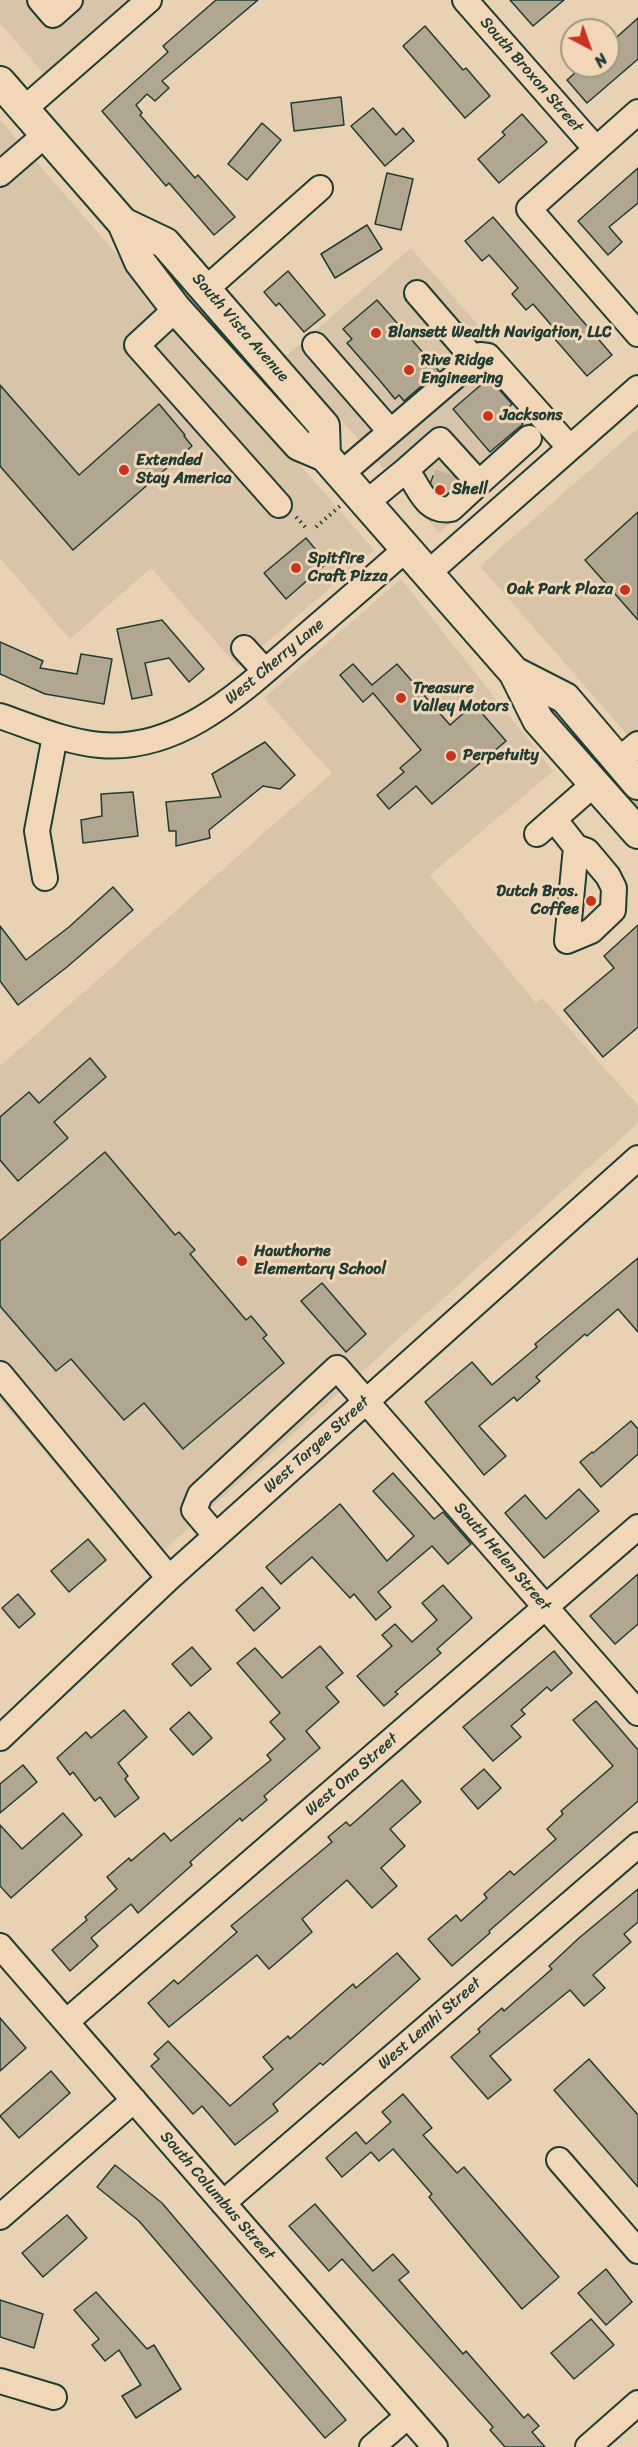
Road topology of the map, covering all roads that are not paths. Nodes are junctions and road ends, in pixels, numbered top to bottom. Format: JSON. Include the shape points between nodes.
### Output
{"nodes":[{"id":1,"x":40,"y":0,"type":"edge"},
{"id":2,"x":70,"y":0,"type":"edge"},
{"id":3,"x":465,"y":0,"type":"edge"},
{"id":4,"x":137,"y":4,"type":"edge"},
{"id":5,"x":0,"y":82,"type":"edge"},
{"id":6,"x":23,"y":110,"type":"junction"},
{"id":7,"x":638,"y":112,"type":"edge"},
{"id":8,"x":45,"y":135,"type":"junction"},
{"id":9,"x":597,"y":149,"type":"junction"},
{"id":10,"x":0,"y":174,"type":"edge"},
{"id":11,"x":320,"y":188,"type":"dead end"},
{"id":12,"x":123,"y":223,"type":"junction"},
{"id":13,"x":206,"y":289,"type":"junction"},
{"id":14,"x":417,"y":293,"type":"dead end"},
{"id":15,"x":176,"y":309,"type":"junction"},
{"id":16,"x":638,"y":334,"type":"edge"},
{"id":17,"x":315,"y":345,"type":"dead end"},
{"id":18,"x":474,"y":359,"type":"junction"},
{"id":19,"x":638,"y":388,"type":"edge"},
{"id":20,"x":390,"y":431,"type":"junction"},
{"id":21,"x":529,"y":438,"type":"dead end"},
{"id":22,"x":570,"y":448,"type":"junction"},
{"id":23,"x":333,"y":465,"type":"junction"},
{"id":24,"x":441,"y":487,"type":"junction"},
{"id":25,"x":366,"y":504,"type":"junction"},
{"id":26,"x":279,"y":505,"type":"dead end"},
{"id":27,"x":487,"y":521,"type":"junction"},
{"id":28,"x":406,"y":549,"type":"junction"},
{"id":29,"x":427,"y":574,"type":"junction"},
{"id":30,"x":244,"y":648,"type":"dead end"},
{"id":31,"x":265,"y":671,"type":"junction"},
{"id":32,"x":514,"y":672,"type":"junction"},
{"id":33,"x":0,"y":716,"type":"edge"},
{"id":34,"x":55,"y":736,"type":"junction"},
{"id":35,"x":628,"y":753,"type":"edge"},
{"id":36,"x":594,"y":784,"type":"junction"},
{"id":37,"x":638,"y":784,"type":"edge"},
{"id":38,"x":638,"y":833,"type":"edge"},
{"id":39,"x":576,"y":847,"type":"dead end"},
{"id":40,"x":45,"y":878,"type":"dead end"},
{"id":41,"x":638,"y":1158,"type":"edge"},
{"id":42,"x":0,"y":1374,"type":"edge"},
{"id":43,"x":366,"y":1401,"type":"junction"},
{"id":44,"x":638,"y":1527,"type":"edge"},
{"id":45,"x":216,"y":1536,"type":"junction"},
{"id":46,"x":169,"y":1578,"type":"junction"},
{"id":47,"x":546,"y":1607,"type":"junction"},
{"id":48,"x":638,"y":1713,"type":"edge"},
{"id":49,"x":0,"y":1738,"type":"edge"},
{"id":50,"x":638,"y":1845,"type":"edge"},
{"id":51,"x":0,"y":1946,"type":"edge"},
{"id":52,"x":66,"y":2022,"type":"junction"},
{"id":53,"x":134,"y":2100,"type":"junction"},
{"id":54,"x":559,"y":2160,"type":"dead end"},
{"id":55,"x":223,"y":2203,"type":"junction"},
{"id":56,"x":0,"y":2217,"type":"edge"},
{"id":57,"x":638,"y":2251,"type":"edge"},
{"id":58,"x":0,"y":2381,"type":"edge"},
{"id":59,"x":54,"y":2397,"type":"dead end"},
{"id":60,"x":638,"y":2403,"type":"edge"},
{"id":61,"x":408,"y":2416,"type":"junction"},
{"id":62,"x":372,"y":2447,"type":"edge"},
{"id":63,"x":435,"y":2447,"type":"edge"},
{"id":64,"x":588,"y":2447,"type":"edge"}],
"edges":[{"from":1,"to":2,"type":"street","via":[[53,15]]},
{"from":3,"to":9,"type":"street","name":"South Broxon Street"},
{"from":4,"to":6,"type":"street"},
{"from":5,"to":6,"type":"main road","name":"South Vista Avenue"},
{"from":6,"to":8,"type":"main road","name":"South Vista Avenue"},
{"from":7,"to":9,"type":"street"},
{"from":8,"to":10,"type":"street"},
{"from":8,"to":12,"type":"main road","name":"South Vista Avenue"},
{"from":9,"to":16,"type":"street","via":[[529,209]]},
{"from":11,"to":13,"type":"street"},
{"from":12,"to":13,"type":"main road","name":"South Vista Avenue","via":[[165,243]]},
{"from":12,"to":15,"type":"main road","name":"South Vista Avenue","via":[[140,262]]},
{"from":13,"to":23,"type":"main road","name":"South Vista Avenue","via":[[324,426]]},
{"from":14,"to":18,"type":"street"},
{"from":15,"to":23,"type":"main road","name":"South Vista Avenue","via":[[299,445]]},
{"from":15,"to":26,"type":"street","via":[[137,345]]},
{"from":17,"to":20,"type":"street"},
{"from":18,"to":20,"type":"street"},
{"from":18,"to":22,"type":"street","via":[[488,356]]},
{"from":19,"to":22,"type":"street"},
{"from":20,"to":23,"type":"street"},
{"from":21,"to":24,"type":"street"},
{"from":22,"to":27,"type":"street"},
{"from":23,"to":25,"type":"main road","name":"South Vista Avenue"},
{"from":24,"to":25,"type":"street"},
{"from":24,"to":27,"type":"street"},
{"from":25,"to":28,"type":"main road","name":"South Vista Avenue"},
{"from":27,"to":29,"type":"street"},
{"from":28,"to":29,"type":"main road","name":"South Vista Avenue"},
{"from":28,"to":31,"type":"street","name":"West Cherry Lane"},
{"from":29,"to":32,"type":"main road","name":"South Vista Avenue"},
{"from":30,"to":31,"type":"street"},
{"from":31,"to":34,"type":"street","name":"West Cherry Lane","via":[[231,701],[194,724],[159,738],[100,745]]},
{"from":32,"to":35,"type":"main road","name":"South Vista Avenue","via":[[565,698]]},
{"from":32,"to":36,"type":"main road","name":"South Vista Avenue","via":[[538,720]]},
{"from":33,"to":34,"type":"street","name":"West Cherry Lane"},
{"from":34,"to":40,"type":"street","via":[[37,831]]},
{"from":35,"to":37,"type":"main road","name":"South Vista Avenue"},
{"from":36,"to":38,"type":"main road","name":"South Vista Avenue"},
{"from":36,"to":39,"type":"street","via":[[545,826]]},
{"from":41,"to":43,"type":"street","name":"West Targee Street"},
{"from":42,"to":46,"type":"street"},
{"from":43,"to":45,"type":"street","name":"West Targee Street"},
{"from":43,"to":45,"type":"street","name":"South Helen Street","via":[[337,1368],[200,1496],[194,1510]]},
{"from":43,"to":47,"type":"street","name":"South Helen Street"},
{"from":44,"to":47,"type":"street","name":"West Ona Street"},
{"from":45,"to":46,"type":"street","name":"West Targee Street"},
{"from":46,"to":49,"type":"street","name":"West Targee Street"},
{"from":47,"to":48,"type":"street","name":"South Helen Street"},
{"from":47,"to":52,"type":"street","name":"West Ona Street"},
{"from":50,"to":55,"type":"street","name":"West Lemhi Street"},
{"from":51,"to":52,"type":"street","name":"South Columbus Street"},
{"from":52,"to":53,"type":"street","name":"South Columbus Street"},
{"from":53,"to":55,"type":"street","name":"South Columbus Street"},
{"from":53,"to":56,"type":"street"},
{"from":54,"to":57,"type":"street"},
{"from":55,"to":61,"type":"street","name":"South Columbus Street"},
{"from":58,"to":59,"type":"street"},
{"from":60,"to":64,"type":"street"},
{"from":61,"to":62,"type":"street"},
{"from":61,"to":63,"type":"street","name":"South Columbus Street"}]}
